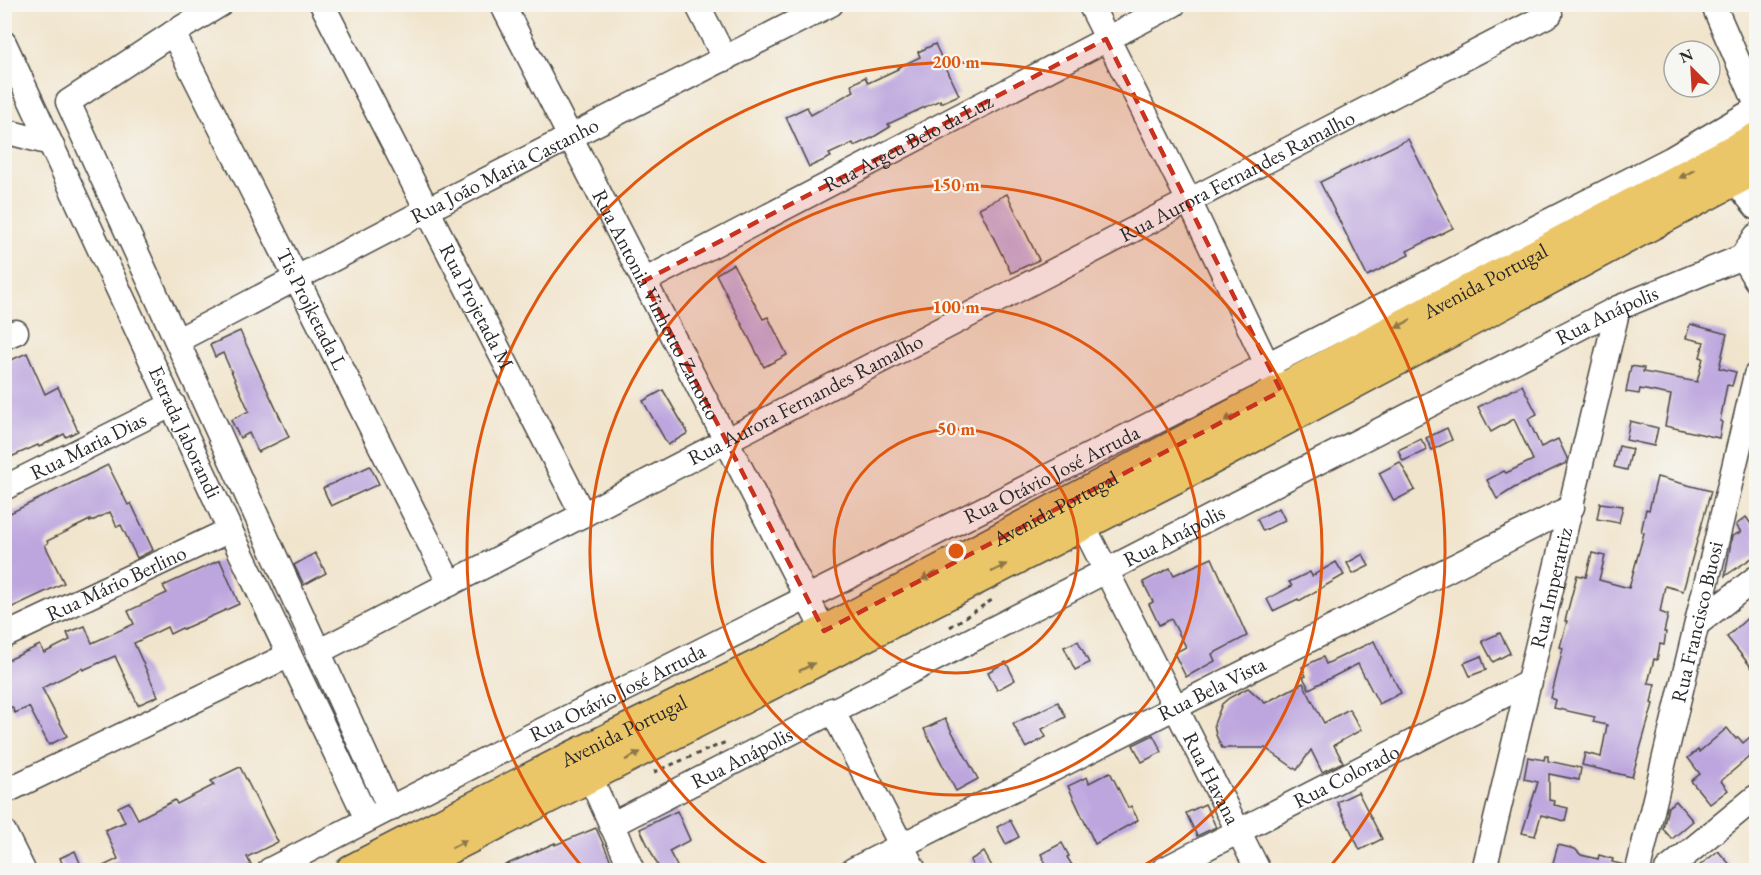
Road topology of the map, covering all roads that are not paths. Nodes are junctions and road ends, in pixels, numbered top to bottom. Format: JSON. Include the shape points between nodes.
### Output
{"nodes":[{"id":1,"x":221,"y":4,"type":"edge"},
{"id":2,"x":322,"y":4,"type":"edge"},
{"id":3,"x":502,"y":4,"type":"edge"},
{"id":4,"x":697,"y":4,"type":"edge"},
{"id":5,"x":831,"y":4,"type":"edge"},
{"id":6,"x":1090,"y":4,"type":"edge"},
{"id":7,"x":1174,"y":4,"type":"edge"},
{"id":8,"x":1713,"y":4,"type":"edge"},
{"id":9,"x":1548,"y":9,"type":"edge"},
{"id":10,"x":173,"y":33,"type":"junction"},
{"id":11,"x":1106,"y":39,"type":"junction"},
{"id":12,"x":4,"y":43,"type":"edge"},
{"id":13,"x":725,"y":59,"type":"junction"},
{"id":14,"x":1756,"y":103,"type":"edge"},
{"id":15,"x":1756,"y":109,"type":"edge"},
{"id":16,"x":4,"y":131,"type":"edge"},
{"id":17,"x":1756,"y":138,"type":"edge"},
{"id":18,"x":570,"y":139,"type":"junction"},
{"id":19,"x":50,"y":143,"type":"junction"},
{"id":20,"x":1746,"y":175,"type":"edge"},
{"id":21,"x":1189,"y":201,"type":"junction"},
{"id":22,"x":1756,"y":207,"type":"edge"},
{"id":23,"x":427,"y":210,"type":"junction"},
{"id":24,"x":1756,"y":236,"type":"edge"},
{"id":25,"x":1742,"y":257,"type":"junction"},
{"id":26,"x":298,"y":278,"type":"junction"},
{"id":27,"x":1756,"y":280,"type":"edge"},
{"id":28,"x":644,"y":281,"type":"junction"},
{"id":29,"x":1618,"y":308,"type":"junction"},
{"id":30,"x":178,"y":340,"type":"junction"},
{"id":31,"x":1266,"y":365,"type":"junction"},
{"id":32,"x":1756,"y":375,"type":"edge"},
{"id":33,"x":173,"y":404,"type":"junction"},
{"id":34,"x":1287,"y":404,"type":"junction"},
{"id":35,"x":726,"y":441,"type":"junction"},
{"id":36,"x":4,"y":488,"type":"edge"},
{"id":37,"x":1572,"y":507,"type":"junction"},
{"id":38,"x":584,"y":514,"type":"junction"},
{"id":39,"x":1083,"y":525,"type":"junction"},
{"id":40,"x":230,"y":530,"type":"junction"},
{"id":41,"x":1106,"y":570,"type":"junction"},
{"id":42,"x":1756,"y":578,"type":"edge"},
{"id":43,"x":450,"y":584,"type":"junction"},
{"id":44,"x":807,"y":598,"type":"junction"},
{"id":45,"x":1697,"y":624,"type":"junction"},
{"id":46,"x":824,"y":631,"type":"junction"},
{"id":47,"x":4,"y":636,"type":"edge"},
{"id":48,"x":318,"y":652,"type":"junction"},
{"id":49,"x":289,"y":655,"type":"junction"},
{"id":50,"x":1530,"y":682,"type":"junction"},
{"id":51,"x":1175,"y":707,"type":"junction"},
{"id":52,"x":832,"y":710,"type":"junction"},
{"id":53,"x":590,"y":777,"type":"junction"},
{"id":54,"x":4,"y":792,"type":"edge"},
{"id":55,"x":1756,"y":797,"type":"edge"},
{"id":56,"x":390,"y":809,"type":"junction"},
{"id":57,"x":367,"y":819,"type":"junction"},
{"id":58,"x":611,"y":825,"type":"junction"},
{"id":59,"x":4,"y":832,"type":"edge"},
{"id":60,"x":1238,"y":832,"type":"junction"},
{"id":61,"x":1647,"y":833,"type":"junction"},
{"id":62,"x":901,"y":846,"type":"junction"},
{"id":63,"x":1674,"y":868,"type":"edge"},
{"id":64,"x":23,"y":870,"type":"edge"},
{"id":65,"x":270,"y":870,"type":"edge"},
{"id":66,"x":351,"y":870,"type":"edge"},
{"id":67,"x":407,"y":870,"type":"edge"},
{"id":68,"x":632,"y":870,"type":"edge"},
{"id":69,"x":853,"y":870,"type":"edge"},
{"id":70,"x":914,"y":870,"type":"edge"},
{"id":71,"x":1163,"y":870,"type":"edge"},
{"id":72,"x":1258,"y":870,"type":"edge"},
{"id":73,"x":1484,"y":870,"type":"edge"},
{"id":74,"x":1638,"y":870,"type":"edge"}],
"edges":[{"from":1,"to":10,"type":"street"},
{"from":2,"to":23,"type":"street","name":"Rua Projetada M"},
{"from":3,"to":18,"type":"street","name":"Rua Antonia Vinhotto Zanotto"},
{"from":4,"to":13,"type":"street"},
{"from":5,"to":13,"type":"street","name":"Rua João Maria Castanho"},
{"from":6,"to":11,"type":"street"},
{"from":7,"to":11,"type":"street","name":"Rua Argeu Belo da Luz"},
{"from":8,"to":14,"type":"street"},
{"from":9,"to":21,"type":"street","name":"Rua Aurora Fernandes Ramalho"},
{"from":10,"to":26,"type":"street","name":"Tis Projketada L"},
{"from":10,"to":30,"type":"street","via":[[68,102]]},
{"from":11,"to":21,"type":"street"},
{"from":11,"to":28,"type":"street","name":"Rua Argeu Belo da Luz"},
{"from":12,"to":19,"type":"street","name":"Estrada Jaborandi"},
{"from":13,"to":18,"type":"street","name":"Rua João Maria Castanho"},
{"from":15,"to":31,"type":"street","name":"Rua Otávio José Arruda","via":[[1671,159]]},
{"from":16,"to":19,"type":"street"},
{"from":17,"to":34,"type":"main road","name":"Avenida Portugal","one_way":true,"via":[[1435,306]]},
{"from":18,"to":23,"type":"street","name":"Rua João Maria Castanho"},
{"from":18,"to":28,"type":"street","name":"Rua Antonia Vinhotto Zanotto"},
{"from":19,"to":33,"type":"street","name":"Estrada Jaborandi"},
{"from":20,"to":22,"type":"street"},
{"from":20,"to":34,"type":"main road","name":"Avenida Portugal"},
{"from":21,"to":31,"type":"street"},
{"from":21,"to":35,"type":"street","name":"Rua Aurora Fernandes Ramalho"},
{"from":23,"to":26,"type":"street","name":"Rua João Maria Castanho"},
{"from":23,"to":38,"type":"street","name":"Rua Projetada M"},
{"from":24,"to":25,"type":"street"},
{"from":25,"to":27,"type":"street"},
{"from":25,"to":29,"type":"street","name":"Rua Anápolis"},
{"from":26,"to":30,"type":"street","name":"Rua João Maria Castanho"},
{"from":26,"to":43,"type":"street","name":"Tis Projketada L"},
{"from":28,"to":35,"type":"street","name":"Rua Antonia Vinhotto Zanotto"},
{"from":29,"to":37,"type":"street","name":"Rua Imperatriz"},
{"from":29,"to":41,"type":"street","name":"Rua Anápolis"},
{"from":30,"to":48,"type":"street"},
{"from":31,"to":34,"type":"street"},
{"from":31,"to":44,"type":"street","name":"Rua Otávio José Arruda"},
{"from":32,"to":45,"type":"street","name":"Rua Francisco Buosi"},
{"from":33,"to":36,"type":"street","name":"Rua Maria Dias"},
{"from":33,"to":40,"type":"street","name":"Estrada Jaborandi"},
{"from":34,"to":39,"type":"main road","name":"Avenida Portugal"},
{"from":34,"to":46,"type":"main road","name":"Avenida Portugal","one_way":true},
{"from":35,"to":38,"type":"street","name":"Rua Aurora Fernandes Ramalho"},
{"from":35,"to":44,"type":"street","name":"Rua Antonia Vinhotto Zanotto"},
{"from":37,"to":50,"type":"street","name":"Rua Imperatriz"},
{"from":37,"to":51,"type":"street","name":"Rua Bela Vista"},
{"from":38,"to":43,"type":"street","name":"Rua Aurora Fernandes Ramalho"},
{"from":39,"to":41,"type":"street","name":"Rua Havana"},
{"from":53,"to":39,"type":"main road","name":"Avenida Portugal","one_way":true},
{"from":40,"to":47,"type":"street","name":"Rua Mário Berlino"},
{"from":40,"to":49,"type":"street","name":"Estrada Jaborandi"},
{"from":41,"to":51,"type":"street","name":"Rua Havana"},
{"from":41,"to":52,"type":"street","name":"Rua Anápolis"},
{"from":42,"to":45,"type":"street"},
{"from":43,"to":48,"type":"street","name":"Rua Aurora Fernandes Ramalho"},
{"from":44,"to":46,"type":"street","name":"Rua Antonia Vinhotto Zanotto"},
{"from":44,"to":56,"type":"street","name":"Rua Otávio José Arruda"},
{"from":45,"to":61,"type":"street","name":"Rua Francisco Buosi"},
{"from":46,"to":66,"type":"main road","name":"Avenida Portugal"},
{"from":48,"to":56,"type":"street"},
{"from":49,"to":54,"type":"street"},
{"from":49,"to":57,"type":"street","name":"Estrada Jaborandi"},
{"from":50,"to":60,"type":"street","name":"Rua Colorado"},
{"from":50,"to":73,"type":"street","name":"Rua Imperatriz"},
{"from":51,"to":60,"type":"street","name":"Rua Havana"},
{"from":51,"to":62,"type":"street","name":"Rua Bela Vista"},
{"from":52,"to":58,"type":"street","name":"Rua Anápolis"},
{"from":52,"to":62,"type":"street"},
{"from":53,"to":58,"type":"street"},
{"from":67,"to":53,"type":"main road","name":"Avenida Portugal","one_way":true},
{"from":55,"to":63,"type":"street"},
{"from":56,"to":57,"type":"street","name":"Rua Otávio José Arruda"},
{"from":57,"to":65,"type":"street","name":"Rua Otávio José Arruda"},
{"from":58,"to":68,"type":"street"},
{"from":59,"to":64,"type":"street"},
{"from":60,"to":71,"type":"street","name":"Rua Colorado"},
{"from":60,"to":72,"type":"street","name":"Rua Havana"},
{"from":61,"to":63,"type":"street"},
{"from":61,"to":74,"type":"street","name":"Rua Francisco Buosi"},
{"from":62,"to":69,"type":"street","name":"Rua Bela Vista"},
{"from":62,"to":70,"type":"street"}]}
